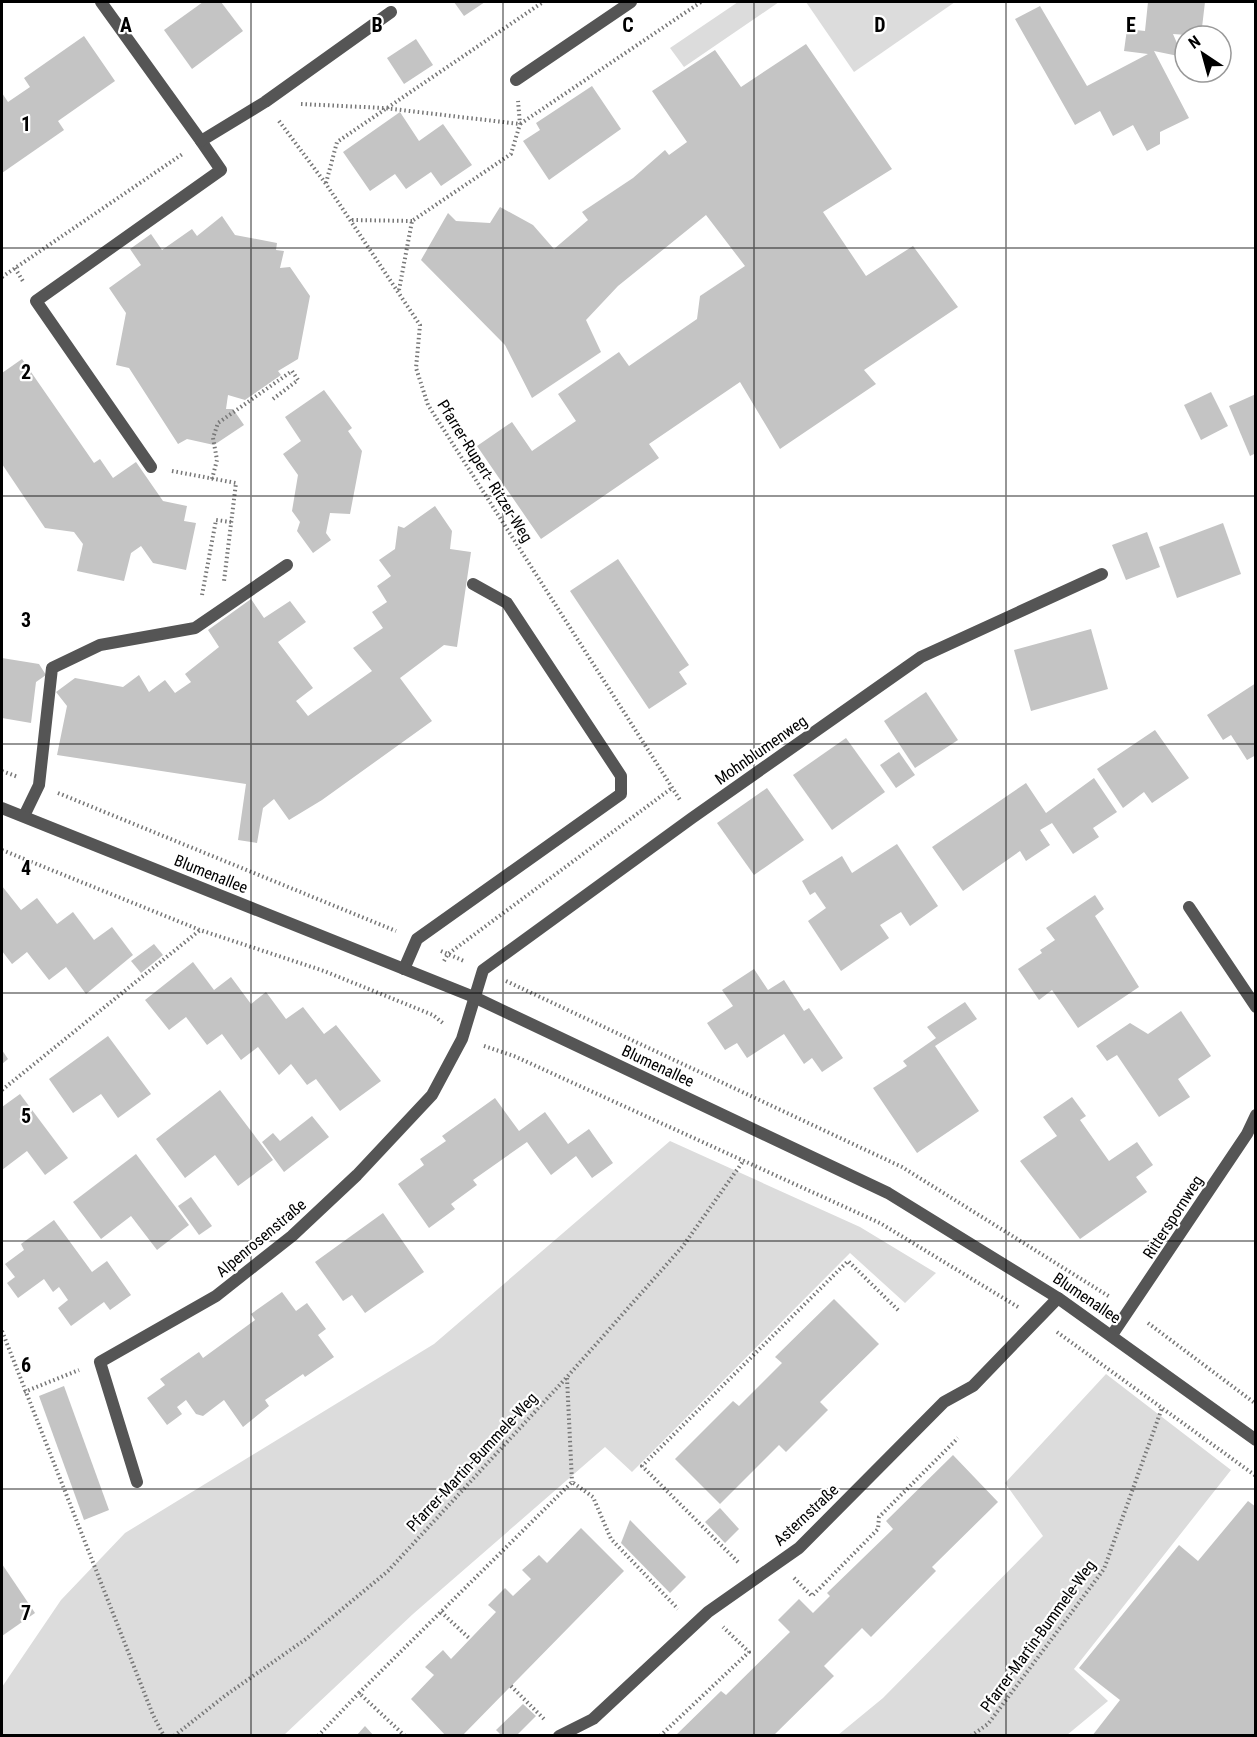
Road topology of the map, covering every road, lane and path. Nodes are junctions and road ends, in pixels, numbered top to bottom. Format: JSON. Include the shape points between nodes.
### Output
{"nodes":[{"id":1,"x":100,"y":2,"type":"edge"},
{"id":2,"x":543,"y":2,"type":"edge"},
{"id":3,"x":631,"y":2,"type":"edge"},
{"id":4,"x":391,"y":12,"type":"dead end"},
{"id":5,"x":516,"y":80,"type":"joint"},
{"id":6,"x":265,"y":102,"type":"junction"},
{"id":7,"x":201,"y":141,"type":"junction"},
{"id":8,"x":326,"y":184,"type":"junction"},
{"id":9,"x":351,"y":220,"type":"junction"},
{"id":10,"x":412,"y":221,"type":"junction"},
{"id":11,"x":2,"y":277,"type":"edge"},
{"id":12,"x":398,"y":291,"type":"junction"},
{"id":13,"x":273,"y":399,"type":"dead end"},
{"id":14,"x":151,"y":467,"type":"joint"},
{"id":15,"x":212,"y":479,"type":"junction"},
{"id":16,"x":231,"y":522,"type":"junction"},
{"id":17,"x":229,"y":544,"type":"dead end"},
{"id":18,"x":287,"y":565,"type":"dead end"},
{"id":19,"x":1102,"y":574,"type":"dead end"},
{"id":20,"x":473,"y":584,"type":"dead end"},
{"id":21,"x":201,"y":600,"type":"dead end"},
{"id":22,"x":672,"y":788,"type":"junction"},
{"id":23,"x":2,"y":808,"type":"edge"},
{"id":24,"x":24,"y":816,"type":"junction"},
{"id":25,"x":692,"y":818,"type":"junction"},
{"id":26,"x":2,"y":850,"type":"edge"},
{"id":27,"x":1189,"y":908,"type":"dead end"},
{"id":28,"x":200,"y":930,"type":"junction"},
{"id":29,"x":404,"y":969,"type":"junction"},
{"id":30,"x":431,"y":980,"type":"junction"},
{"id":31,"x":474,"y":997,"type":"junction"},
{"id":32,"x":1256,"y":1007,"type":"edge"},
{"id":33,"x":418,"y":1009,"type":"junction"},
{"id":34,"x":462,"y":1039,"type":"junction"},
{"id":35,"x":2,"y":1090,"type":"edge"},
{"id":36,"x":1256,"y":1114,"type":"edge"},
{"id":37,"x":744,"y":1160,"type":"junction"},
{"id":38,"x":1058,"y":1298,"type":"junction"},
{"id":39,"x":899,"y":1311,"type":"dead end"},
{"id":40,"x":1039,"y":1319,"type":"junction"},
{"id":41,"x":2,"y":1331,"type":"edge"},
{"id":42,"x":1112,"y":1335,"type":"junction"},
{"id":43,"x":100,"y":1362,"type":"junction"},
{"id":44,"x":567,"y":1377,"type":"junction"},
{"id":45,"x":24,"y":1392,"type":"junction"},
{"id":46,"x":1162,"y":1408,"type":"junction"},
{"id":47,"x":958,"y":1438,"type":"dead end"},
{"id":48,"x":1256,"y":1440,"type":"edge"},
{"id":49,"x":1256,"y":1476,"type":"edge"},
{"id":50,"x":137,"y":1482,"type":"dead end"},
{"id":51,"x":572,"y":1482,"type":"junction"},
{"id":52,"x":779,"y":1563,"type":"junction"},
{"id":53,"x":755,"y":1580,"type":"junction"},
{"id":54,"x":441,"y":1612,"type":"junction"},
{"id":55,"x":708,"y":1612,"type":"junction"},
{"id":56,"x":694,"y":1625,"type":"junction"},
{"id":57,"x":470,"y":1639,"type":"dead end"},
{"id":58,"x":511,"y":1686,"type":"dead end"},
{"id":59,"x":359,"y":1693,"type":"junction"},
{"id":60,"x":560,"y":1735,"type":"edge"},
{"id":61,"x":164,"y":1736,"type":"edge"},
{"id":62,"x":174,"y":1736,"type":"edge"},
{"id":63,"x":318,"y":1736,"type":"edge"},
{"id":64,"x":405,"y":1736,"type":"edge"},
{"id":65,"x":660,"y":1736,"type":"edge"},
{"id":66,"x":971,"y":1736,"type":"edge"}],
"edges":[{"from":1,"to":7,"type":"street"},
{"from":2,"to":8,"type":"path","via":[[337,142]]},
{"from":3,"to":5,"type":"street"},
{"from":4,"to":6,"type":"street"},
{"from":5,"to":10,"type":"path","via":[[520,124],[511,153]]},
{"from":6,"to":7,"type":"street"},
{"from":6,"to":8,"type":"path","name":"Pfarrer-Rupert- Ritzer-Weg"},
{"from":7,"to":11,"type":"path"},
{"from":7,"to":14,"type":"street","via":[[220,170],[36,301]]},
{"from":8,"to":9,"type":"path","name":"Pfarrer-Rupert- Ritzer-Weg"},
{"from":9,"to":10,"type":"path"},
{"from":9,"to":12,"type":"path","name":"Pfarrer-Rupert- Ritzer-Weg"},
{"from":10,"to":12,"type":"path"},
{"from":12,"to":22,"type":"path","name":"Pfarrer-Rupert- Ritzer-Weg","via":[[420,325],[416,368],[428,405]]},
{"from":13,"to":15,"type":"path","via":[[298,380],[292,371],[218,423],[213,438],[217,460]]},
{"from":14,"to":15,"type":"path"},
{"from":15,"to":16,"type":"path","via":[[236,483]]},
{"from":16,"to":17,"type":"path"},
{"from":16,"to":21,"type":"path","via":[[216,520]]},
{"from":18,"to":24,"type":"street","via":[[195,628],[100,645],[52,668],[39,785]]},
{"from":19,"to":25,"type":"street","name":"Mohnblumenweg","via":[[921,657]]},
{"from":20,"to":29,"type":"street","via":[[507,603],[621,776],[621,794],[417,939]]},
{"from":22,"to":25,"type":"path","name":"Pfarrer-Rupert- Ritzer-Weg"},
{"from":22,"to":30,"type":"path","via":[[448,954]]},
{"from":23,"to":24,"type":"street","name":"Blumenallee"},
{"from":24,"to":29,"type":"street","name":"Blumenallee"},
{"from":25,"to":31,"type":"street","name":"Mohnblumenweg","via":[[483,970]]},
{"from":26,"to":28,"type":"path"},
{"from":27,"to":32,"type":"street"},
{"from":28,"to":33,"type":"path","via":[[324,970]]},
{"from":28,"to":35,"type":"path"},
{"from":29,"to":30,"type":"street","name":"Blumenallee"},
{"from":30,"to":31,"type":"street","name":"Blumenallee"},
{"from":30,"to":33,"type":"path"},
{"from":31,"to":34,"type":"street","name":"Alpenrosenstraße"},
{"from":31,"to":38,"type":"street","name":"Blumenallee","via":[[888,1193]]},
{"from":33,"to":34,"type":"path","via":[[433,1015]]},
{"from":34,"to":37,"type":"path","via":[[514,1056]]},
{"from":34,"to":43,"type":"street","name":"Alpenrosenstraße","via":[[432,1095],[357,1175],[292,1236],[216,1296]]},
{"from":36,"to":42,"type":"street","name":"Ritterspornweg","via":[[1247,1134]]},
{"from":37,"to":40,"type":"path","via":[[880,1223]]},
{"from":37,"to":44,"type":"path","name":"Pfarrer-Martin-Bummele-Weg","via":[[683,1246]]},
{"from":38,"to":40,"type":"street","name":"Asternstraße"},
{"from":38,"to":42,"type":"street","name":"Blumenallee"},
{"from":39,"to":53,"type":"path","via":[[848,1261],[642,1466]]},
{"from":40,"to":46,"type":"path"},
{"from":40,"to":52,"type":"street","name":"Asternstraße","via":[[973,1386],[944,1402],[799,1548]]},
{"from":41,"to":45,"type":"path"},
{"from":42,"to":48,"type":"street","name":"Blumenallee"},
{"from":43,"to":45,"type":"path"},
{"from":43,"to":50,"type":"street"},
{"from":44,"to":51,"type":"path"},
{"from":44,"to":62,"type":"path","name":"Pfarrer-Martin-Bummele-Weg","via":[[388,1571],[306,1639]]},
{"from":45,"to":61,"type":"path"},
{"from":46,"to":49,"type":"path"},
{"from":46,"to":66,"type":"path","name":"Pfarrer-Martin-Bummele-Weg","via":[[1104,1569],[988,1725]]},
{"from":47,"to":52,"type":"path","via":[[879,1517],[878,1529],[812,1596]]},
{"from":51,"to":54,"type":"path"},
{"from":51,"to":56,"type":"path","via":[[593,1497],[611,1539]]},
{"from":52,"to":53,"type":"street","name":"Asternstraße"},
{"from":53,"to":55,"type":"street","name":"Asternstraße"},
{"from":54,"to":57,"type":"path"},
{"from":54,"to":59,"type":"path"},
{"from":55,"to":56,"type":"street","name":"Asternstraße"},
{"from":55,"to":65,"type":"path","via":[[749,1652]]},
{"from":56,"to":60,"type":"street","name":"Asternstraße","via":[[593,1719]]},
{"from":58,"to":60,"type":"path"},
{"from":59,"to":63,"type":"path"},
{"from":59,"to":64,"type":"path"}]}
